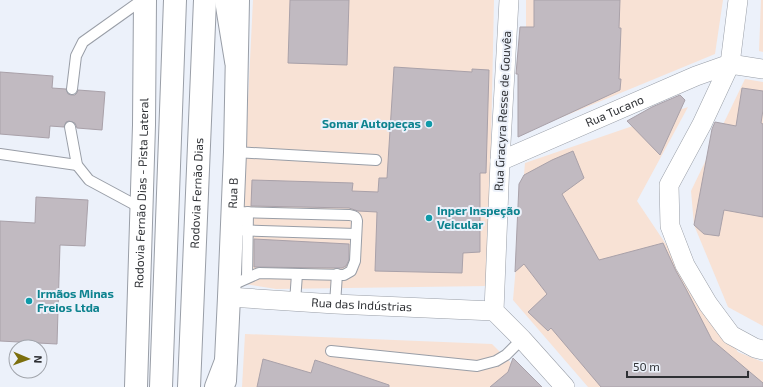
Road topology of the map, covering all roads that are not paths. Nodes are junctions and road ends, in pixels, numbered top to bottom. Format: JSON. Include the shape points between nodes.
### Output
{"nodes":[{"id":1,"x":144,"y":0,"type":"edge"},
{"id":2,"x":175,"y":0,"type":"edge"},
{"id":3,"x":205,"y":0,"type":"edge"},
{"id":4,"x":226,"y":0,"type":"edge"},
{"id":5,"x":238,"y":0,"type":"edge"},
{"id":6,"x":508,"y":0,"type":"edge"},
{"id":7,"x":738,"y":0,"type":"edge"},
{"id":8,"x":236,"y":61,"type":"junction"},
{"id":9,"x":730,"y":64,"type":"junction"},
{"id":10,"x":763,"y":69,"type":"edge"},
{"id":11,"x":72,"y":89,"type":"dead end"},
{"id":12,"x":70,"y":127,"type":"dead end"},
{"id":13,"x":235,"y":152,"type":"junction"},
{"id":14,"x":0,"y":154,"type":"edge"},
{"id":15,"x":376,"y":160,"type":"dead end"},
{"id":16,"x":500,"y":160,"type":"junction"},
{"id":17,"x":77,"y":165,"type":"junction"},
{"id":18,"x":141,"y":208,"type":"junction"},
{"id":19,"x":240,"y":221,"type":"junction"},
{"id":20,"x":356,"y":234,"type":"junction"},
{"id":21,"x":297,"y":274,"type":"junction"},
{"id":22,"x":337,"y":274,"type":"junction"},
{"id":23,"x":235,"y":287,"type":"junction"},
{"id":24,"x":295,"y":302,"type":"junction"},
{"id":25,"x":335,"y":304,"type":"junction"},
{"id":26,"x":494,"y":310,"type":"junction"},
{"id":27,"x":522,"y":339,"type":"junction"},
{"id":28,"x":763,"y":350,"type":"edge"},
{"id":29,"x":331,"y":351,"type":"dead end"},
{"id":30,"x":226,"y":361,"type":"junction"},
{"id":31,"x":136,"y":387,"type":"edge"},
{"id":32,"x":161,"y":387,"type":"edge"},
{"id":33,"x":189,"y":387,"type":"edge"},
{"id":34,"x":216,"y":387,"type":"edge"},
{"id":35,"x":225,"y":387,"type":"edge"},
{"id":36,"x":565,"y":387,"type":"edge"}],
"edges":[{"from":1,"to":11,"type":"lane","via":[[83,42],[76,56]]},
{"from":1,"to":18,"type":"main road","name":"Rodovia Fernão Dias - Pista Lateral"},
{"from":2,"to":32,"type":"main road"},
{"from":3,"to":33,"type":"main road","name":"Rodovia Fernão Dias"},
{"from":4,"to":8,"type":"main road"},
{"from":5,"to":8,"type":"main road","name":"Rua B"},
{"from":6,"to":16,"type":"street","name":"Rua Gracyra Resse de Gouvêa"},
{"from":7,"to":9,"type":"street"},
{"from":8,"to":13,"type":"main road","name":"Rua B"},
{"from":9,"to":10,"type":"street"},
{"from":9,"to":16,"type":"street","name":"Rua Tucano","via":[[696,76]]},
{"from":9,"to":28,"type":"street","via":[[670,185],[670,226],[685,265],[708,304],[731,335]]},
{"from":12,"to":17,"type":"lane"},
{"from":13,"to":15,"type":"lane"},
{"from":13,"to":19,"type":"main road","name":"Rua B"},
{"from":14,"to":17,"type":"lane"},
{"from":16,"to":26,"type":"street","name":"Rua Gracyra Resse de Gouvêa"},
{"from":17,"to":18,"type":"lane","via":[[89,180]]},
{"from":18,"to":31,"type":"main road","name":"Rodovia Fernão Dias - Pista Lateral"},
{"from":19,"to":20,"type":"lane"},
{"from":19,"to":20,"type":"lane","via":[[354,216],[357,221]]},
{"from":19,"to":23,"type":"main road","name":"Rua B"},
{"from":20,"to":22,"type":"lane","via":[[355,261],[351,271],[344,275]]},
{"from":21,"to":22,"type":"lane"},
{"from":21,"to":23,"type":"lane","via":[[259,273]]},
{"from":21,"to":24,"type":"lane"},
{"from":22,"to":25,"type":"lane"},
{"from":23,"to":24,"type":"street","name":"Rua das Indústrias"},
{"from":23,"to":30,"type":"main road","name":"Rua B"},
{"from":24,"to":25,"type":"street","name":"Rua das Indústrias"},
{"from":25,"to":26,"type":"street","name":"Rua das Indústrias"},
{"from":26,"to":27,"type":"street"},
{"from":27,"to":29,"type":"lane","via":[[496,361],[476,366]]},
{"from":27,"to":36,"type":"street"},
{"from":30,"to":34,"type":"main road"},
{"from":30,"to":35,"type":"main road","name":"Rua B"}]}
